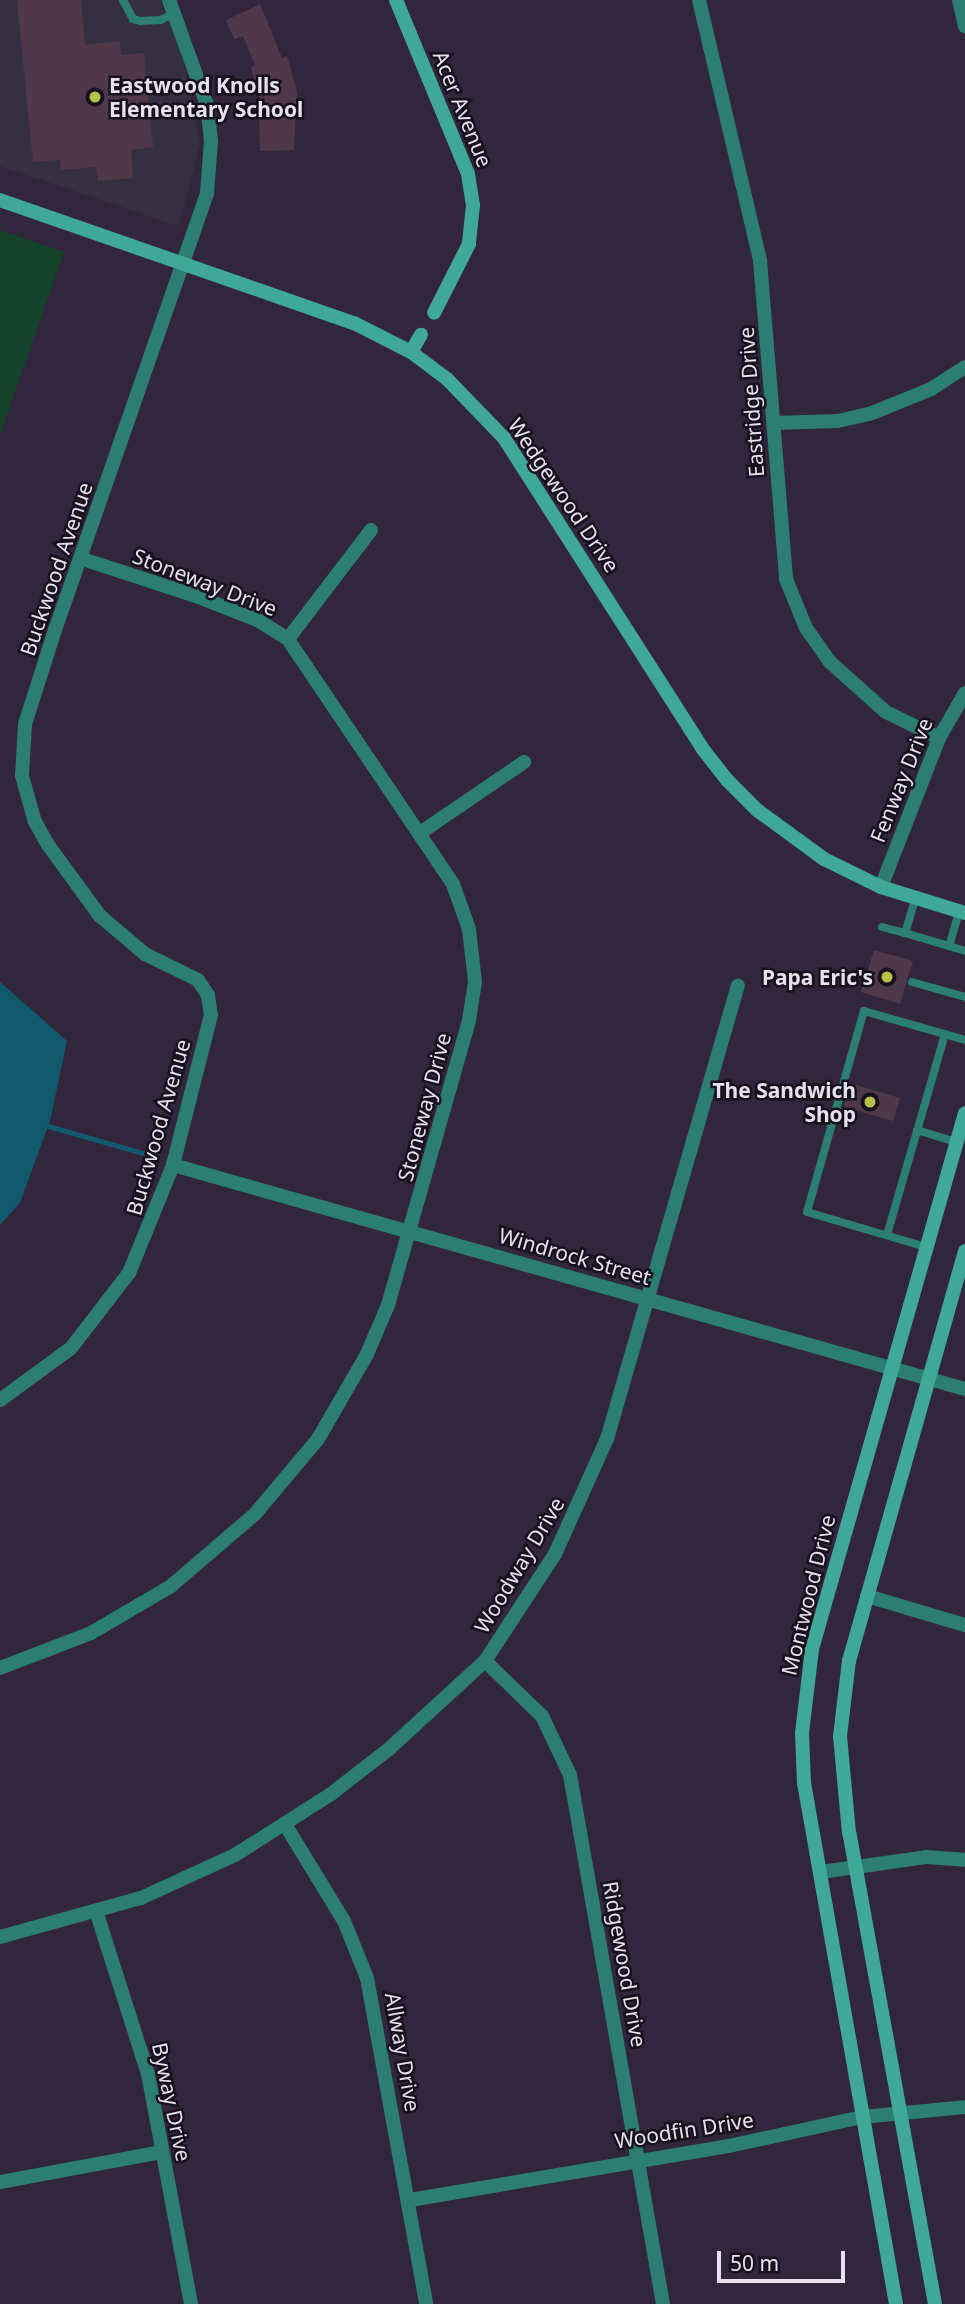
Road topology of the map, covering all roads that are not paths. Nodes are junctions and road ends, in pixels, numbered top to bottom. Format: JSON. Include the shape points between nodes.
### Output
{"nodes":[{"id":1,"x":123,"y":0,"type":"edge"},
{"id":2,"x":396,"y":0,"type":"edge"},
{"id":3,"x":699,"y":0,"type":"edge"},
{"id":4,"x":959,"y":0,"type":"edge"},
{"id":5,"x":171,"y":7,"type":"edge"},
{"id":6,"x":965,"y":26,"type":"edge"},
{"id":7,"x":0,"y":200,"type":"edge"},
{"id":8,"x":184,"y":264,"type":"junction"},
{"id":9,"x":434,"y":313,"type":"dead end"},
{"id":10,"x":421,"y":335,"type":"dead end"},
{"id":11,"x":411,"y":352,"type":"junction"},
{"id":12,"x":965,"y":367,"type":"edge"},
{"id":13,"x":774,"y":423,"type":"junction"},
{"id":14,"x":371,"y":530,"type":"dead end"},
{"id":15,"x":83,"y":559,"type":"junction"},
{"id":16,"x":288,"y":639,"type":"junction"},
{"id":17,"x":965,"y":693,"type":"edge"},
{"id":18,"x":939,"y":738,"type":"junction"},
{"id":19,"x":524,"y":762,"type":"dead end"},
{"id":20,"x":419,"y":833,"type":"junction"},
{"id":21,"x":881,"y":887,"type":"junction"},
{"id":22,"x":915,"y":899,"type":"junction"},
{"id":23,"x":962,"y":912,"type":"edge"},
{"id":24,"x":882,"y":927,"type":"dead end"},
{"id":25,"x":905,"y":933,"type":"junction"},
{"id":26,"x":949,"y":946,"type":"junction"},
{"id":27,"x":965,"y":951,"type":"edge"},
{"id":28,"x":912,"y":982,"type":"dead end"},
{"id":29,"x":738,"y":986,"type":"dead end"},
{"id":30,"x":965,"y":997,"type":"edge"},
{"id":31,"x":945,"y":1034,"type":"junction"},
{"id":32,"x":965,"y":1040,"type":"edge"},
{"id":33,"x":965,"y":1113,"type":"edge"},
{"id":34,"x":917,"y":1130,"type":"junction"},
{"id":35,"x":957,"y":1142,"type":"junction"},
{"id":36,"x":173,"y":1165,"type":"junction"},
{"id":37,"x":950,"y":1165,"type":"junction"},
{"id":38,"x":965,"y":1169,"type":"edge"},
{"id":39,"x":411,"y":1232,"type":"junction"},
{"id":40,"x":887,"y":1235,"type":"junction"},
{"id":41,"x":926,"y":1247,"type":"junction"},
{"id":42,"x":965,"y":1251,"type":"edge"},
{"id":43,"x":649,"y":1299,"type":"junction"},
{"id":44,"x":891,"y":1368,"type":"junction"},
{"id":45,"x":928,"y":1379,"type":"junction"},
{"id":46,"x":965,"y":1389,"type":"edge"},
{"id":47,"x":0,"y":1400,"type":"edge"},
{"id":48,"x":867,"y":1596,"type":"junction"},
{"id":49,"x":965,"y":1625,"type":"edge"},
{"id":50,"x":485,"y":1661,"type":"junction"},
{"id":51,"x":0,"y":1668,"type":"edge"},
{"id":52,"x":286,"y":1826,"type":"junction"},
{"id":53,"x":965,"y":1860,"type":"edge"},
{"id":54,"x":858,"y":1866,"type":"junction"},
{"id":55,"x":821,"y":1872,"type":"junction"},
{"id":56,"x":97,"y":1913,"type":"junction"},
{"id":57,"x":0,"y":1937,"type":"edge"},
{"id":58,"x":965,"y":2106,"type":"edge"},
{"id":59,"x":901,"y":2112,"type":"junction"},
{"id":60,"x":862,"y":2117,"type":"junction"},
{"id":61,"x":162,"y":2152,"type":"junction"},
{"id":62,"x":638,"y":2159,"type":"junction"},
{"id":63,"x":0,"y":2182,"type":"edge"},
{"id":64,"x":410,"y":2200,"type":"junction"},
{"id":65,"x":191,"y":2304,"type":"edge"},
{"id":66,"x":426,"y":2304,"type":"edge"},
{"id":67,"x":663,"y":2304,"type":"edge"},
{"id":68,"x":896,"y":2304,"type":"edge"},
{"id":69,"x":935,"y":2304,"type":"edge"}],
"edges":[{"from":1,"to":5,"type":"lane","via":[[133,19],[140,21],[161,20]]},
{"from":2,"to":9,"type":"main road","name":"Acer Avenue","via":[[468,174],[473,205],[469,244]]},
{"from":3,"to":13,"type":"street","name":"Eastridge Drive","via":[[760,261]]},
{"from":4,"to":6,"type":"street"},
{"from":5,"to":8,"type":"street","name":"Buckwood Avenue","via":[[195,64],[211,141],[207,193]]},
{"from":7,"to":8,"type":"main road","name":"Wedgewood Drive"},
{"from":8,"to":11,"type":"main road","name":"Wedgewood Drive","via":[[354,323]]},
{"from":8,"to":15,"type":"street","name":"Buckwood Avenue"},
{"from":10,"to":11,"type":"main road"},
{"from":11,"to":21,"type":"main road","name":"Wedgewood Drive","via":[[470,400],[504,438],[727,780],[795,841]]},
{"from":12,"to":13,"type":"street","via":[[931,389],[873,413],[838,421]]},
{"from":13,"to":18,"type":"street","name":"Eastridge Drive","via":[[782,555],[806,628],[856,689],[886,712]]},
{"from":14,"to":16,"type":"street"},
{"from":15,"to":16,"type":"street","name":"Stoneway Drive","via":[[246,616]]},
{"from":15,"to":36,"type":"street","name":"Buckwood Avenue","via":[[26,724],[22,776],[35,822],[100,916],[145,954],[198,980],[208,995],[211,1015]]},
{"from":16,"to":20,"type":"street","name":"Stoneway Drive"},
{"from":17,"to":18,"type":"street","name":"Fenway Drive"},
{"from":18,"to":21,"type":"street","name":"Fenway Drive"},
{"from":19,"to":20,"type":"street"},
{"from":20,"to":39,"type":"street","name":"Stoneway Drive","via":[[453,884],[464,910],[475,982],[469,1020]]},
{"from":21,"to":22,"type":"main road","name":"Wedgewood Drive"},
{"from":22,"to":23,"type":"main road","name":"Wedgewood Drive"},
{"from":22,"to":25,"type":"lane"},
{"from":23,"to":26,"type":"lane"},
{"from":24,"to":25,"type":"lane"},
{"from":25,"to":26,"type":"lane"},
{"from":26,"to":27,"type":"lane"},
{"from":28,"to":30,"type":"lane"},
{"from":29,"to":43,"type":"street","name":"Woodway Drive"},
{"from":31,"to":32,"type":"lane"},
{"from":31,"to":34,"type":"lane"},
{"from":31,"to":40,"type":"lane","via":[[864,1011],[807,1212]]},
{"from":33,"to":35,"type":"main road","name":"Montwood Drive"},
{"from":34,"to":35,"type":"lane"},
{"from":34,"to":40,"type":"lane"},
{"from":35,"to":37,"type":"main road","name":"Montwood Drive"},
{"from":36,"to":39,"type":"street","name":"Windrock Street"},
{"from":36,"to":47,"type":"street","name":"Buckwood Avenue","via":[[149,1232],[108,1305],[71,1349]]},
{"from":37,"to":38,"type":"main road"},
{"from":37,"to":41,"type":"main road","name":"Montwood Drive"},
{"from":39,"to":43,"type":"street","name":"Windrock Street"},
{"from":39,"to":51,"type":"street","name":"Stoneway Drive","via":[[388,1305],[337,1409],[255,1514],[211,1555],[143,1605],[91,1633]]},
{"from":40,"to":41,"type":"lane"},
{"from":41,"to":44,"type":"main road","name":"Montwood Drive"},
{"from":42,"to":45,"type":"main road"},
{"from":43,"to":44,"type":"street","name":"Windrock Street"},
{"from":43,"to":50,"type":"street","name":"Woodway Drive","via":[[607,1439],[576,1513],[525,1604]]},
{"from":44,"to":45,"type":"street","name":"Windrock Street"},
{"from":44,"to":55,"type":"main road","name":"Montwood Drive","via":[[815,1636],[804,1698],[804,1783]]},
{"from":45,"to":46,"type":"street","name":"Windrock Street"},
{"from":45,"to":48,"type":"main road"},
{"from":48,"to":49,"type":"street"},
{"from":48,"to":54,"type":"main road","via":[[849,1661],[840,1736],[843,1792]]},
{"from":50,"to":52,"type":"street","name":"Woodway Drive","via":[[390,1748]]},
{"from":50,"to":62,"type":"street","name":"Ridgewood Drive","via":[[542,1716],[570,1775]]},
{"from":52,"to":56,"type":"street","name":"Woodway Drive","via":[[195,1876]]},
{"from":52,"to":64,"type":"street","name":"Allway Drive","via":[[344,1921],[367,1978]]},
{"from":53,"to":54,"type":"street","via":[[926,1857]]},
{"from":54,"to":55,"type":"street"},
{"from":54,"to":59,"type":"main road"},
{"from":55,"to":60,"type":"main road","name":"Montwood Drive"},
{"from":56,"to":57,"type":"street","name":"Woodway Drive"},
{"from":56,"to":61,"type":"street","name":"Byway Drive","via":[[148,2074]]},
{"from":58,"to":59,"type":"street","name":"Woodfin Drive"},
{"from":59,"to":60,"type":"street","name":"Woodfin Drive"},
{"from":59,"to":69,"type":"main road"},
{"from":60,"to":62,"type":"street","name":"Woodfin Drive","via":[[729,2146]]},
{"from":60,"to":68,"type":"main road","name":"Montwood Drive"},
{"from":61,"to":63,"type":"street"},
{"from":61,"to":65,"type":"street","name":"Byway Drive"},
{"from":62,"to":64,"type":"street","name":"Woodfin Drive"},
{"from":62,"to":67,"type":"street","name":"Ridgewood Drive"},
{"from":64,"to":66,"type":"street","name":"Allway Drive"}]}
